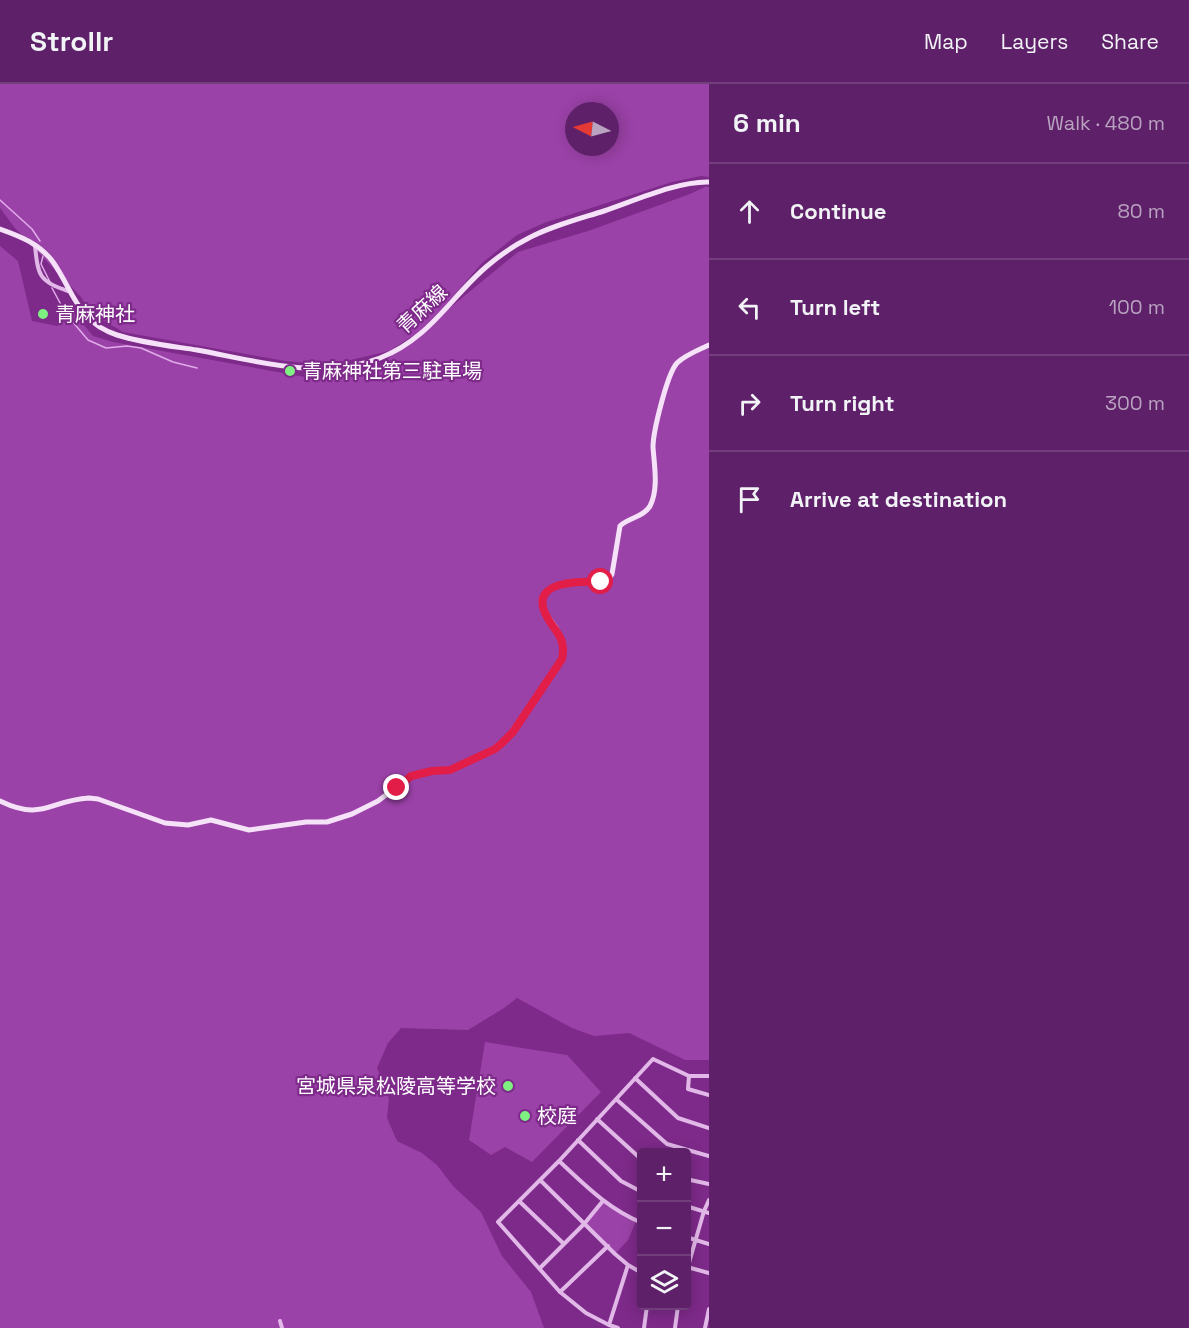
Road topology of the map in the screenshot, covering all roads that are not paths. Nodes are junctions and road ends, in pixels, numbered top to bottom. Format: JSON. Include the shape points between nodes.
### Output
{"nodes":[{"id":1,"x":709,"y":182,"type":"edge"},
{"id":2,"x":0,"y":229,"type":"edge"},
{"id":3,"x":35,"y":244,"type":"junction"},
{"id":4,"x":68,"y":291,"type":"junction"},
{"id":5,"x":709,"y":345,"type":"edge"},
{"id":6,"x":0,"y":801,"type":"edge"},
{"id":7,"x":689,"y":1076,"type":"junction"},
{"id":8,"x":709,"y":1077,"type":"edge"},
{"id":9,"x":635,"y":1078,"type":"junction"},
{"id":10,"x":709,"y":1095,"type":"edge"},
{"id":11,"x":616,"y":1099,"type":"junction"},
{"id":12,"x":597,"y":1119,"type":"junction"},
{"id":13,"x":709,"y":1128,"type":"edge"},
{"id":14,"x":578,"y":1140,"type":"junction"},
{"id":15,"x":637,"y":1155,"type":"edge"},
{"id":16,"x":709,"y":1156,"type":"edge"},
{"id":17,"x":559,"y":1161,"type":"junction"},
{"id":18,"x":540,"y":1180,"type":"junction"},
{"id":19,"x":691,"y":1180,"type":"edge"},
{"id":20,"x":709,"y":1184,"type":"edge"},
{"id":21,"x":637,"y":1189,"type":"edge"},
{"id":22,"x":709,"y":1200,"type":"edge"},
{"id":23,"x":519,"y":1201,"type":"junction"},
{"id":24,"x":602,"y":1202,"type":"junction"},
{"id":25,"x":691,"y":1207,"type":"edge"},
{"id":26,"x":706,"y":1212,"type":"edge"},
{"id":27,"x":637,"y":1221,"type":"edge"},
{"id":28,"x":584,"y":1224,"type":"junction"},
{"id":29,"x":691,"y":1238,"type":"edge"},
{"id":30,"x":696,"y":1240,"type":"junction"},
{"id":31,"x":564,"y":1244,"type":"junction"},
{"id":32,"x":709,"y":1244,"type":"edge"},
{"id":33,"x":608,"y":1246,"type":"junction"},
{"id":34,"x":691,"y":1256,"type":"edge"},
{"id":35,"x":628,"y":1265,"type":"junction"},
{"id":36,"x":540,"y":1268,"type":"junction"},
{"id":37,"x":691,"y":1268,"type":"edge"},
{"id":38,"x":637,"y":1270,"type":"edge"},
{"id":39,"x":709,"y":1273,"type":"edge"},
{"id":40,"x":560,"y":1292,"type":"junction"},
{"id":41,"x":709,"y":1309,"type":"edge"},
{"id":42,"x":646,"y":1310,"type":"edge"},
{"id":43,"x":677,"y":1310,"type":"edge"},
{"id":44,"x":280,"y":1321,"type":"dead end"},
{"id":45,"x":609,"y":1325,"type":"junction"},
{"id":46,"x":282,"y":1328,"type":"edge"},
{"id":47,"x":618,"y":1328,"type":"edge"},
{"id":48,"x":644,"y":1328,"type":"edge"},
{"id":49,"x":675,"y":1328,"type":"edge"},
{"id":50,"x":705,"y":1328,"type":"edge"}],
"edges":[{"from":1,"to":4,"type":"street","name":"青麻線","via":[[682,186],[528,238],[484,269],[419,336],[381,358],[359,365],[321,370],[286,366],[117,335],[90,321]]},
{"from":2,"to":3,"type":"street","name":"青麻線"},
{"from":3,"to":4,"type":"street","name":"青麻線","via":[[53,263]]},
{"from":3,"to":4,"type":"street","via":[[41,275],[47,283]]},
{"from":5,"to":6,"type":"street","via":[[683,358],[672,369],[654,437],[655,483],[650,505],[620,526],[612,574],[608,580],[556,586],[545,594],[544,611],[562,641],[562,659],[513,732],[495,749],[450,770],[411,776],[378,801],[339,819],[260,830],[207,820],[188,825],[165,823],[89,798],[29,811]]},
{"from":7,"to":8,"type":"street"},
{"from":7,"to":9,"type":"street","via":[[653,1059]]},
{"from":7,"to":10,"type":"street","via":[[688,1089]]},
{"from":9,"to":11,"type":"street"},
{"from":9,"to":13,"type":"street","via":[[678,1118]]},
{"from":11,"to":12,"type":"street"},
{"from":11,"to":16,"type":"street","via":[[667,1144]]},
{"from":12,"to":14,"type":"street"},
{"from":12,"to":15,"type":"street"},
{"from":14,"to":17,"type":"street"},
{"from":14,"to":21,"type":"street","via":[[621,1181]]},
{"from":17,"to":18,"type":"street"},
{"from":17,"to":24,"type":"street"},
{"from":18,"to":23,"type":"street"},
{"from":18,"to":28,"type":"street"},
{"from":19,"to":20,"type":"street"},
{"from":22,"to":26,"type":"street"},
{"from":23,"to":31,"type":"street"},
{"from":23,"to":36,"type":"street","via":[[498,1222]]},
{"from":24,"to":27,"type":"street"},
{"from":24,"to":28,"type":"street"},
{"from":25,"to":26,"type":"street"},
{"from":26,"to":30,"type":"street"},
{"from":28,"to":31,"type":"street"},
{"from":28,"to":33,"type":"street"},
{"from":29,"to":30,"type":"street"},
{"from":30,"to":32,"type":"street"},
{"from":30,"to":34,"type":"street"},
{"from":31,"to":36,"type":"street"},
{"from":33,"to":35,"type":"street"},
{"from":33,"to":40,"type":"street"},
{"from":35,"to":38,"type":"street"},
{"from":35,"to":45,"type":"street"},
{"from":36,"to":40,"type":"street"},
{"from":37,"to":39,"type":"street"},
{"from":40,"to":45,"type":"street"},
{"from":41,"to":50,"type":"street"},
{"from":42,"to":48,"type":"street"},
{"from":43,"to":49,"type":"street"},
{"from":44,"to":46,"type":"street"},
{"from":45,"to":47,"type":"street"}]}
